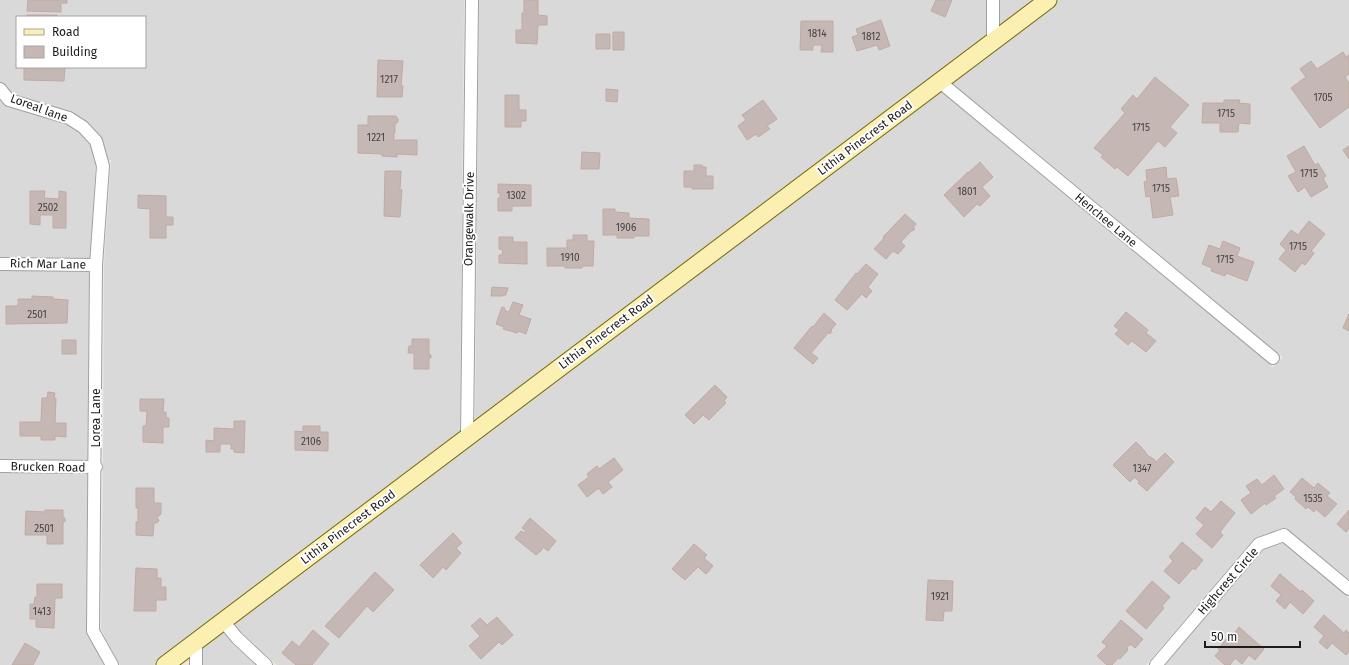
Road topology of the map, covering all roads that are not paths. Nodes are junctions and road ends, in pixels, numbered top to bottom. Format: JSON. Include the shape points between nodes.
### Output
{"nodes":[{"id":1,"x":472,"y":0,"type":"edge"},
{"id":2,"x":993,"y":0,"type":"edge"},
{"id":3,"x":1048,"y":0,"type":"edge"},
{"id":4,"x":993,"y":41,"type":"junction"},
{"id":5,"x":940,"y":82,"type":"junction"},
{"id":6,"x":0,"y":89,"type":"edge"},
{"id":7,"x":103,"y":166,"type":"joint"},
{"id":8,"x":0,"y":264,"type":"edge"},
{"id":9,"x":96,"y":265,"type":"junction"},
{"id":10,"x":1273,"y":358,"type":"dead end"},
{"id":11,"x":467,"y":437,"type":"junction"},
{"id":12,"x":0,"y":466,"type":"edge"},
{"id":13,"x":96,"y":467,"type":"junction"},
{"id":14,"x":1349,"y":589,"type":"edge"},
{"id":15,"x":224,"y":621,"type":"junction"},
{"id":16,"x":196,"y":642,"type":"junction"},
{"id":17,"x":112,"y":665,"type":"edge"},
{"id":18,"x":165,"y":665,"type":"edge"},
{"id":19,"x":196,"y":665,"type":"edge"},
{"id":20,"x":266,"y":665,"type":"edge"},
{"id":21,"x":1156,"y":665,"type":"edge"}],
"edges":[{"from":1,"to":11,"type":"street","name":"Orangewalk Drive"},
{"from":2,"to":4,"type":"street"},
{"from":3,"to":4,"type":"main road","name":"Lithia Pinecrest Road"},
{"from":4,"to":5,"type":"main road","name":"Lithia Pinecrest Road"},
{"from":5,"to":10,"type":"street","name":"Henchee Lane"},
{"from":5,"to":11,"type":"main road","name":"Lithia Pinecrest Road"},
{"from":6,"to":7,"type":"street","name":"Loreal lane","via":[[9,100],[68,118],[83,127],[96,141]]},
{"from":7,"to":9,"type":"street","name":"Lorea Lane"},
{"from":8,"to":9,"type":"street","name":"Rich Mar Lane"},
{"from":9,"to":13,"type":"street","name":"Lorea Lane"},
{"from":11,"to":15,"type":"main road","name":"Lithia Pinecrest Road"},
{"from":12,"to":13,"type":"street","name":"Brucken Road"},
{"from":13,"to":17,"type":"street","name":"Lorea Lane","via":[[93,631]]},
{"from":14,"to":21,"type":"street","name":"Highcrest Circle","via":[[1284,535],[1259,544]]},
{"from":15,"to":16,"type":"main road","name":"Lithia Pinecrest Road"},
{"from":15,"to":20,"type":"street","via":[[237,638]]},
{"from":16,"to":18,"type":"main road","name":"Lithia Pinecrest Road"},
{"from":16,"to":19,"type":"street"}]}
